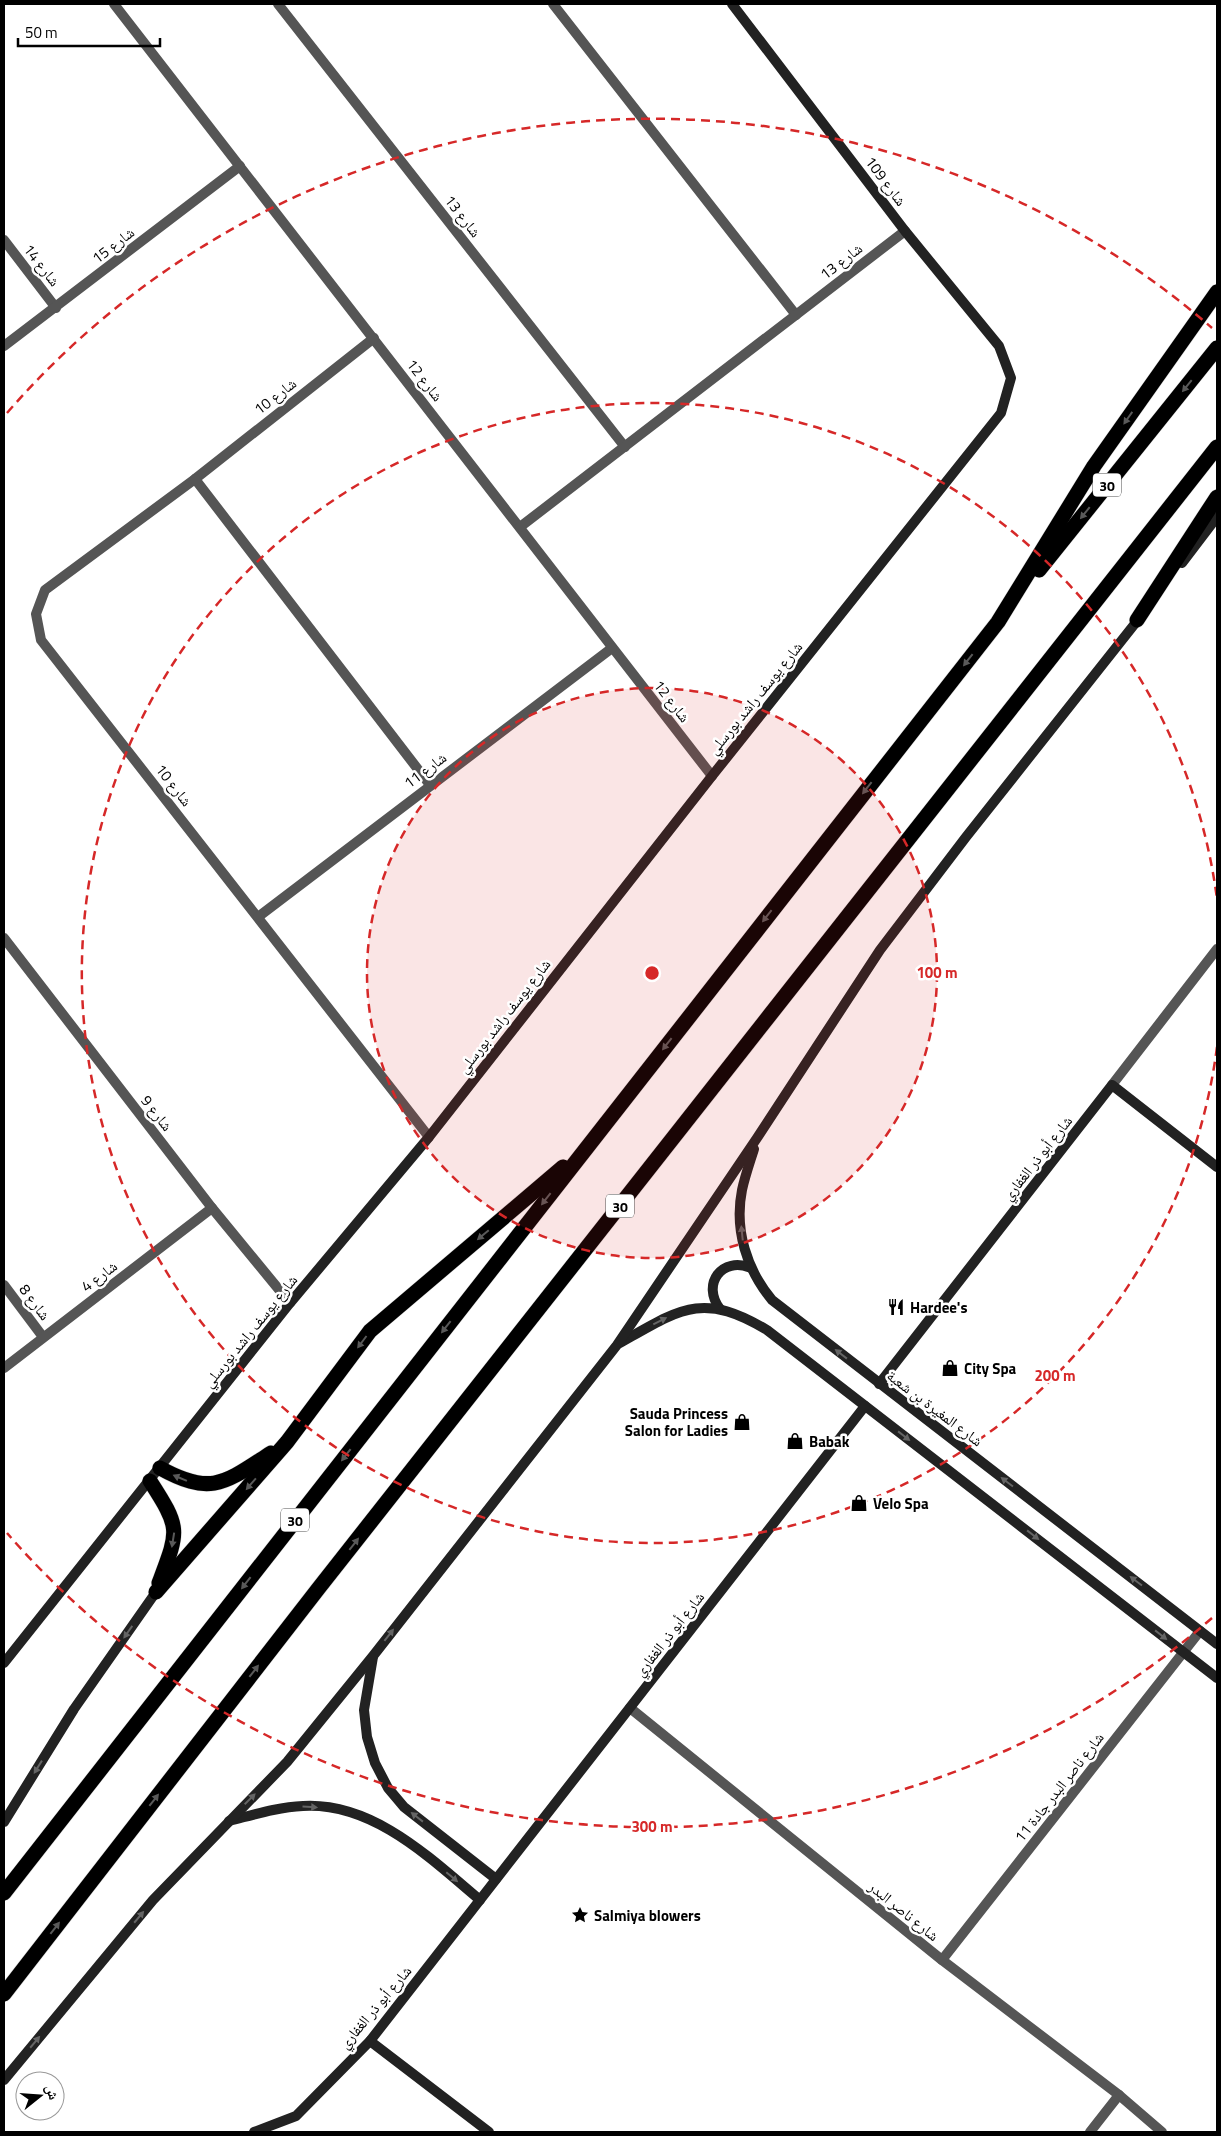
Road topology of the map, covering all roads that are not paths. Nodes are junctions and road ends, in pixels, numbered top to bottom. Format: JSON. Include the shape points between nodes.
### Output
{"nodes":[{"id":1,"x":114,"y":4,"type":"edge"},
{"id":2,"x":278,"y":4,"type":"edge"},
{"id":3,"x":553,"y":4,"type":"edge"},
{"id":4,"x":732,"y":4,"type":"edge"},
{"id":5,"x":240,"y":166,"type":"junction"},
{"id":6,"x":905,"y":231,"type":"junction"},
{"id":7,"x":4,"y":240,"type":"edge"},
{"id":8,"x":1217,"y":292,"type":"edge"},
{"id":9,"x":56,"y":308,"type":"junction"},
{"id":10,"x":796,"y":315,"type":"junction"},
{"id":11,"x":374,"y":338,"type":"junction"},
{"id":12,"x":4,"y":346,"type":"edge"},
{"id":13,"x":1217,"y":348,"type":"edge"},
{"id":14,"x":1011,"y":378,"type":"joint"},
{"id":15,"x":624,"y":447,"type":"junction"},
{"id":16,"x":1217,"y":447,"type":"edge"},
{"id":17,"x":195,"y":479,"type":"junction"},
{"id":18,"x":1217,"y":497,"type":"edge"},
{"id":19,"x":1217,"y":517,"type":"edge"},
{"id":20,"x":520,"y":527,"type":"junction"},
{"id":21,"x":1137,"y":620,"type":"junction"},
{"id":22,"x":998,"y":622,"type":"junction"},
{"id":23,"x":612,"y":648,"type":"junction"},
{"id":24,"x":712,"y":776,"type":"junction"},
{"id":25,"x":430,"y":785,"type":"junction"},
{"id":26,"x":258,"y":917,"type":"junction"},
{"id":27,"x":4,"y":938,"type":"edge"},
{"id":28,"x":1217,"y":949,"type":"edge"},
{"id":29,"x":1112,"y":1085,"type":"junction"},
{"id":30,"x":429,"y":1137,"type":"junction"},
{"id":31,"x":757,"y":1138,"type":"junction"},
{"id":32,"x":587,"y":1147,"type":"junction"},
{"id":33,"x":1217,"y":1167,"type":"edge"},
{"id":34,"x":212,"y":1208,"type":"junction"},
{"id":35,"x":751,"y":1268,"type":"junction"},
{"id":36,"x":4,"y":1285,"type":"edge"},
{"id":37,"x":290,"y":1303,"type":"junction"},
{"id":38,"x":720,"y":1308,"type":"junction"},
{"id":39,"x":43,"y":1337,"type":"junction"},
{"id":40,"x":617,"y":1345,"type":"junction"},
{"id":41,"x":4,"y":1368,"type":"edge"},
{"id":42,"x":879,"y":1384,"type":"junction"},
{"id":43,"x":865,"y":1406,"type":"junction"},
{"id":44,"x":287,"y":1442,"type":"junction"},
{"id":45,"x":160,"y":1468,"type":"junction"},
{"id":46,"x":150,"y":1481,"type":"junction"},
{"id":47,"x":156,"y":1592,"type":"junction"},
{"id":48,"x":1200,"y":1631,"type":"junction"},
{"id":49,"x":1217,"y":1644,"type":"edge"},
{"id":50,"x":1184,"y":1652,"type":"junction"},
{"id":51,"x":374,"y":1656,"type":"junction"},
{"id":52,"x":4,"y":1663,"type":"edge"},
{"id":53,"x":1217,"y":1678,"type":"edge"},
{"id":54,"x":630,"y":1708,"type":"junction"},
{"id":55,"x":4,"y":1822,"type":"edge"},
{"id":56,"x":228,"y":1822,"type":"junction"},
{"id":57,"x":496,"y":1879,"type":"junction"},
{"id":58,"x":4,"y":1893,"type":"edge"},
{"id":59,"x":480,"y":1900,"type":"junction"},
{"id":60,"x":942,"y":1960,"type":"junction"},
{"id":61,"x":25,"y":1967,"type":"junction"},
{"id":62,"x":4,"y":1994,"type":"edge"},
{"id":63,"x":4,"y":2002,"type":"edge"},
{"id":64,"x":370,"y":2041,"type":"junction"},
{"id":65,"x":4,"y":2080,"type":"edge"},
{"id":66,"x":1119,"y":2096,"type":"junction"},
{"id":67,"x":254,"y":2132,"type":"edge"},
{"id":68,"x":489,"y":2132,"type":"edge"},
{"id":69,"x":1090,"y":2132,"type":"edge"},
{"id":70,"x":1162,"y":2132,"type":"edge"}],
"edges":[{"from":1,"to":5,"type":"street","name":"شارع 12"},
{"from":2,"to":15,"type":"street","name":"شارع 13"},
{"from":3,"to":10,"type":"street"},
{"from":4,"to":6,"type":"street","name":"شارع 109"},
{"from":5,"to":9,"type":"street","name":"شارع 15"},
{"from":5,"to":11,"type":"street","name":"شارع 12"},
{"from":6,"to":10,"type":"street","name":"شارع 13"},
{"from":6,"to":14,"type":"street","name":"شارع 109","via":[[999,346]]},
{"from":7,"to":9,"type":"street","name":"شارع 14"},
{"from":8,"to":22,"type":"highway","one_way":true,"via":[[1094,466]]},
{"from":9,"to":12,"type":"street","name":"شارع 15"},
{"from":10,"to":15,"type":"street","name":"شارع 13"},
{"from":11,"to":17,"type":"street","name":"شارع 10"},
{"from":11,"to":20,"type":"street","name":"شارع 12"},
{"from":13,"to":22,"type":"highway","number":"30","one_way":true},
{"from":14,"to":24,"type":"street","name":"شارع يوسف راشد بورسلي","via":[[1001,413]]},
{"from":15,"to":20,"type":"street","name":"شارع 13"},
{"from":61,"to":16,"type":"highway","number":"30","one_way":true,"via":[[318,1589]]},
{"from":17,"to":25,"type":"street"},
{"from":17,"to":26,"type":"street","name":"شارع 10","via":[[46,590],[36,614],[41,640]]},
{"from":18,"to":21,"type":"highway"},
{"from":19,"to":21,"type":"street"},
{"from":20,"to":23,"type":"street","name":"شارع 12"},
{"from":21,"to":31,"type":"street","via":[[880,950]]},
{"from":22,"to":32,"type":"highway","number":"30","one_way":true},
{"from":23,"to":24,"type":"street","name":"شارع 12"},
{"from":23,"to":25,"type":"street","name":"شارع 11"},
{"from":24,"to":30,"type":"street","name":"شارع يوسف راشد بورسلي"},
{"from":25,"to":26,"type":"street","name":"شارع 11"},
{"from":26,"to":30,"type":"street","name":"شارع 10"},
{"from":27,"to":34,"type":"street","name":"شارع 9"},
{"from":28,"to":29,"type":"street","name":"شارع أبو ذر الغفاري"},
{"from":29,"to":33,"type":"street"},
{"from":29,"to":42,"type":"street","name":"شارع أبو ذر الغفاري"},
{"from":30,"to":37,"type":"street","name":"شارع يوسف راشد بورسلي"},
{"from":35,"to":31,"type":"street","name":"شارع المغيرة بن شعبة","one_way":true,"via":[[743,1243],[740,1209]]},
{"from":31,"to":40,"type":"street"},
{"from":32,"to":44,"type":"highway","one_way":true,"via":[[370,1331]]},
{"from":32,"to":58,"type":"highway","number":"30","one_way":true},
{"from":34,"to":37,"type":"street","name":"شارع 9"},
{"from":34,"to":39,"type":"street","name":"شارع 4"},
{"from":35,"to":38,"type":"street","via":[[733,1265],[717,1274],[712,1292]]},
{"from":42,"to":35,"type":"street","name":"شارع المغيرة بن شعبة","one_way":true,"via":[[772,1300]]},
{"from":36,"to":39,"type":"street","name":"شارع 8"},
{"from":37,"to":45,"type":"street","name":"شارع يوسف راشد بورسلي"},
{"from":40,"to":38,"type":"street","one_way":true,"via":[[681,1311]]},
{"from":38,"to":43,"type":"street","via":[[767,1330]]},
{"from":39,"to":41,"type":"street","name":"شارع 4"},
{"from":51,"to":40,"type":"street","one_way":true},
{"from":48,"to":42,"type":"street","name":"شارع المغيرة بن شعبة","one_way":true},
{"from":43,"to":50,"type":"street","one_way":true},
{"from":43,"to":54,"type":"street","name":"شارع أبو ذر الغفاري"},
{"from":44,"to":45,"type":"highway","one_way":true,"via":[[220,1482],[191,1483]]},
{"from":44,"to":47,"type":"highway","one_way":true},
{"from":45,"to":46,"type":"street","name":"شارع يوسف راشد بورسلي"},
{"from":46,"to":47,"type":"highway","one_way":true,"via":[[171,1514],[175,1532]]},
{"from":46,"to":52,"type":"street","name":"شارع يوسف راشد بورسلي"},
{"from":47,"to":55,"type":"street","one_way":true,"via":[[74,1709]]},
{"from":48,"to":49,"type":"street","name":"شارع المغيرة بن شعبة"},
{"from":48,"to":50,"type":"street","name":"شارع ناصر البدر جادة 11"},
{"from":50,"to":53,"type":"street"},
{"from":50,"to":60,"type":"street","name":"شارع ناصر البدر جادة 11"},
{"from":56,"to":51,"type":"street","one_way":true,"via":[[287,1762]]},
{"from":57,"to":51,"type":"street","one_way":true,"via":[[404,1807],[388,1788],[367,1738],[364,1710]]},
{"from":54,"to":57,"type":"street","name":"شارع أبو ذر الغفاري"},
{"from":54,"to":60,"type":"street","name":"شارع ناصر البدر"},
{"from":56,"to":59,"type":"street","one_way":true,"via":[[296,1806],[352,1813],[418,1848]]},
{"from":65,"to":56,"type":"street","one_way":true,"via":[[153,1900]]},
{"from":57,"to":59,"type":"street","name":"شارع أبو ذر الغفاري"},
{"from":59,"to":64,"type":"street","name":"شارع أبو ذر الغفاري"},
{"from":60,"to":66,"type":"street","name":"شارع ناصر البدر"},
{"from":61,"to":62,"type":"highway","number":"30"},
{"from":61,"to":63,"type":"highway"},
{"from":64,"to":67,"type":"street","name":"شارع أبو ذر الغفاري","via":[[296,2116]]},
{"from":64,"to":68,"type":"street"},
{"from":66,"to":69,"type":"street"},
{"from":66,"to":70,"type":"street","name":"شارع ناصر البدر"}]}
